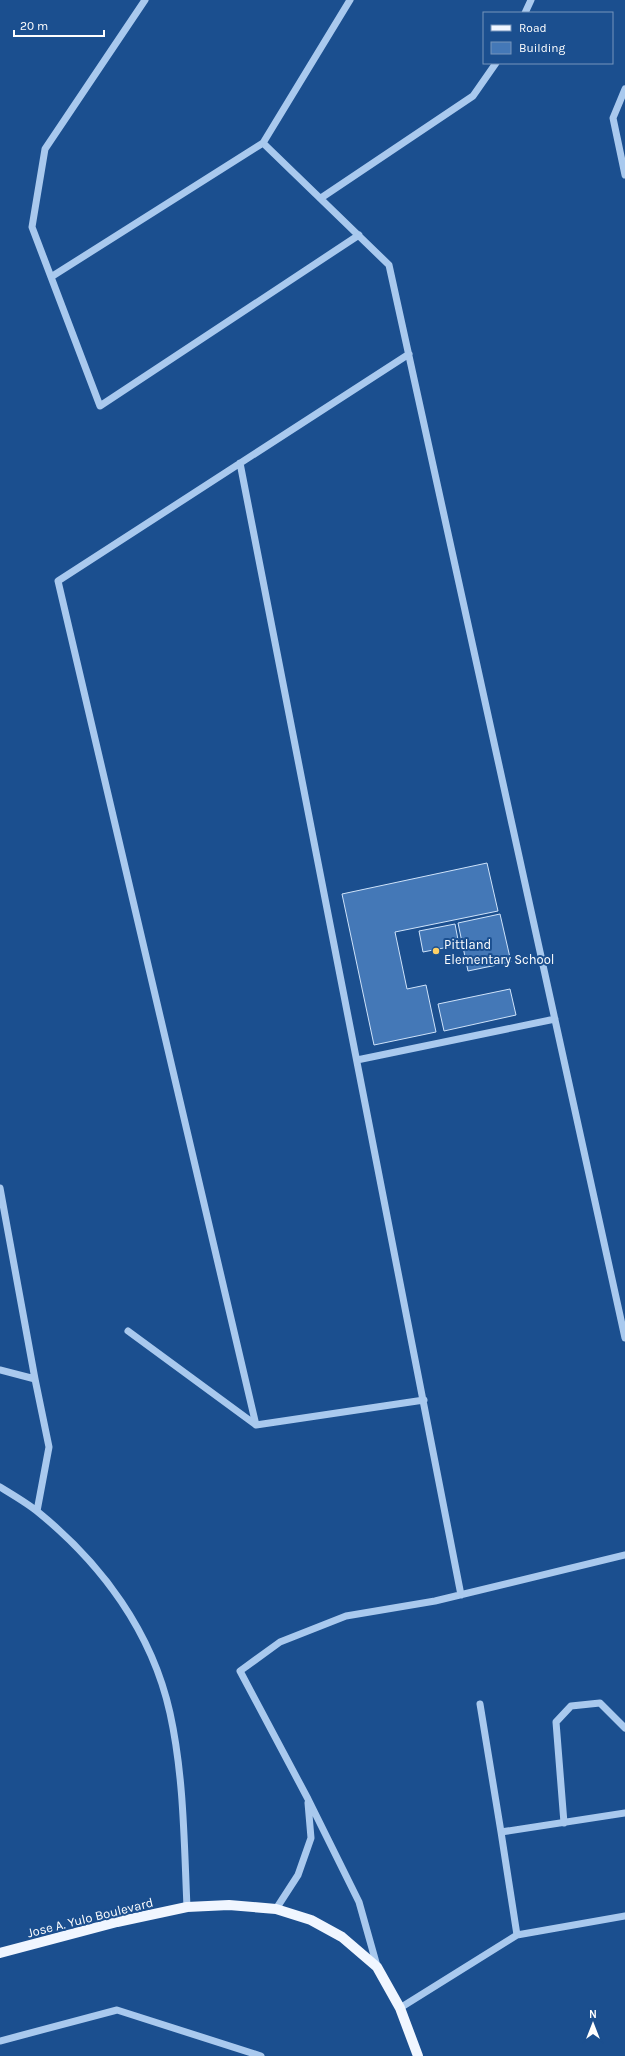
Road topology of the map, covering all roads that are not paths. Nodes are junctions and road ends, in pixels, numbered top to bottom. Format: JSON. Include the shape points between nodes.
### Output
{"nodes":[{"id":1,"x":145,"y":0,"type":"edge"},
{"id":2,"x":350,"y":0,"type":"edge"},
{"id":3,"x":532,"y":0,"type":"edge"},
{"id":4,"x":526,"y":12,"type":"edge"},
{"id":5,"x":495,"y":64,"type":"edge"},
{"id":6,"x":625,"y":89,"type":"edge"},
{"id":7,"x":263,"y":143,"type":"junction"},
{"id":8,"x":625,"y":175,"type":"edge"},
{"id":9,"x":320,"y":198,"type":"junction"},
{"id":10,"x":359,"y":235,"type":"junction"},
{"id":11,"x":51,"y":277,"type":"junction"},
{"id":12,"x":409,"y":354,"type":"junction"},
{"id":13,"x":240,"y":463,"type":"junction"},
{"id":14,"x":555,"y":1019,"type":"junction"},
{"id":15,"x":357,"y":1060,"type":"junction"},
{"id":16,"x":0,"y":1188,"type":"edge"},
{"id":17,"x":1,"y":1200,"type":"edge"},
{"id":18,"x":128,"y":1331,"type":"dead end"},
{"id":19,"x":625,"y":1338,"type":"edge"},
{"id":20,"x":0,"y":1370,"type":"edge"},
{"id":21,"x":35,"y":1379,"type":"junction"},
{"id":22,"x":424,"y":1400,"type":"junction"},
{"id":23,"x":256,"y":1425,"type":"junction"},
{"id":24,"x":0,"y":1487,"type":"edge"},
{"id":25,"x":37,"y":1511,"type":"junction"},
{"id":26,"x":625,"y":1555,"type":"edge"},
{"id":27,"x":461,"y":1595,"type":"junction"},
{"id":28,"x":480,"y":1704,"type":"dead end"},
{"id":29,"x":625,"y":1728,"type":"edge"},
{"id":30,"x":308,"y":1799,"type":"junction"},
{"id":31,"x":625,"y":1813,"type":"edge"},
{"id":32,"x":564,"y":1822,"type":"junction"},
{"id":33,"x":501,"y":1832,"type":"junction"},
{"id":34,"x":187,"y":1907,"type":"junction"},
{"id":35,"x":276,"y":1909,"type":"junction"},
{"id":36,"x":625,"y":1916,"type":"edge"},
{"id":37,"x":516,"y":1935,"type":"junction"},
{"id":38,"x":0,"y":1953,"type":"edge"},
{"id":39,"x":377,"y":1967,"type":"junction"},
{"id":40,"x":400,"y":2008,"type":"junction"},
{"id":41,"x":0,"y":2041,"type":"edge"},
{"id":42,"x":260,"y":2056,"type":"edge"},
{"id":43,"x":418,"y":2056,"type":"edge"}],
"edges":[{"from":1,"to":11,"type":"street","via":[[45,149],[32,227]]},
{"from":2,"to":7,"type":"street"},
{"from":3,"to":4,"type":"street"},
{"from":5,"to":9,"type":"street","via":[[473,96]]},
{"from":6,"to":8,"type":"street","via":[[613,118]]},
{"from":7,"to":9,"type":"street"},
{"from":7,"to":11,"type":"street"},
{"from":9,"to":10,"type":"street"},
{"from":10,"to":11,"type":"street","via":[[100,406]]},
{"from":10,"to":12,"type":"street","via":[[389,265]]},
{"from":12,"to":13,"type":"street"},
{"from":12,"to":14,"type":"street"},
{"from":13,"to":15,"type":"street"},
{"from":13,"to":23,"type":"street","via":[[58,582]]},
{"from":14,"to":15,"type":"street"},
{"from":14,"to":19,"type":"street"},
{"from":15,"to":22,"type":"street"},
{"from":16,"to":17,"type":"street"},
{"from":17,"to":21,"type":"street"},
{"from":18,"to":23,"type":"street"},
{"from":20,"to":21,"type":"street"},
{"from":21,"to":25,"type":"street","via":[[49,1447]]},
{"from":22,"to":23,"type":"street"},
{"from":22,"to":27,"type":"street"},
{"from":24,"to":25,"type":"street"},
{"from":25,"to":34,"type":"street","via":[[81,1550],[122,1600],[153,1658],[170,1713],[179,1763]]},
{"from":26,"to":27,"type":"street"},
{"from":27,"to":30,"type":"street","via":[[346,1616],[280,1642],[240,1671]]},
{"from":28,"to":33,"type":"street"},
{"from":29,"to":32,"type":"street","via":[[600,1703],[571,1706],[556,1722]]},
{"from":30,"to":35,"type":"street","via":[[311,1838],[298,1875]]},
{"from":30,"to":39,"type":"street","via":[[359,1902]]},
{"from":31,"to":32,"type":"street"},
{"from":32,"to":33,"type":"street"},
{"from":33,"to":37,"type":"street"},
{"from":34,"to":35,"type":"main road","name":"Jose A. Yulo Boulevard","via":[[229,1905]]},
{"from":34,"to":38,"type":"main road","name":"Jose A. Yulo Boulevard","via":[[117,1922]]},
{"from":35,"to":39,"type":"main road","name":"Jose A. Yulo Boulevard","via":[[311,1920],[342,1937]]},
{"from":36,"to":37,"type":"street"},
{"from":37,"to":40,"type":"street"},
{"from":39,"to":40,"type":"main road"},
{"from":40,"to":43,"type":"main road"},
{"from":41,"to":42,"type":"street","via":[[117,2010]]}]}
